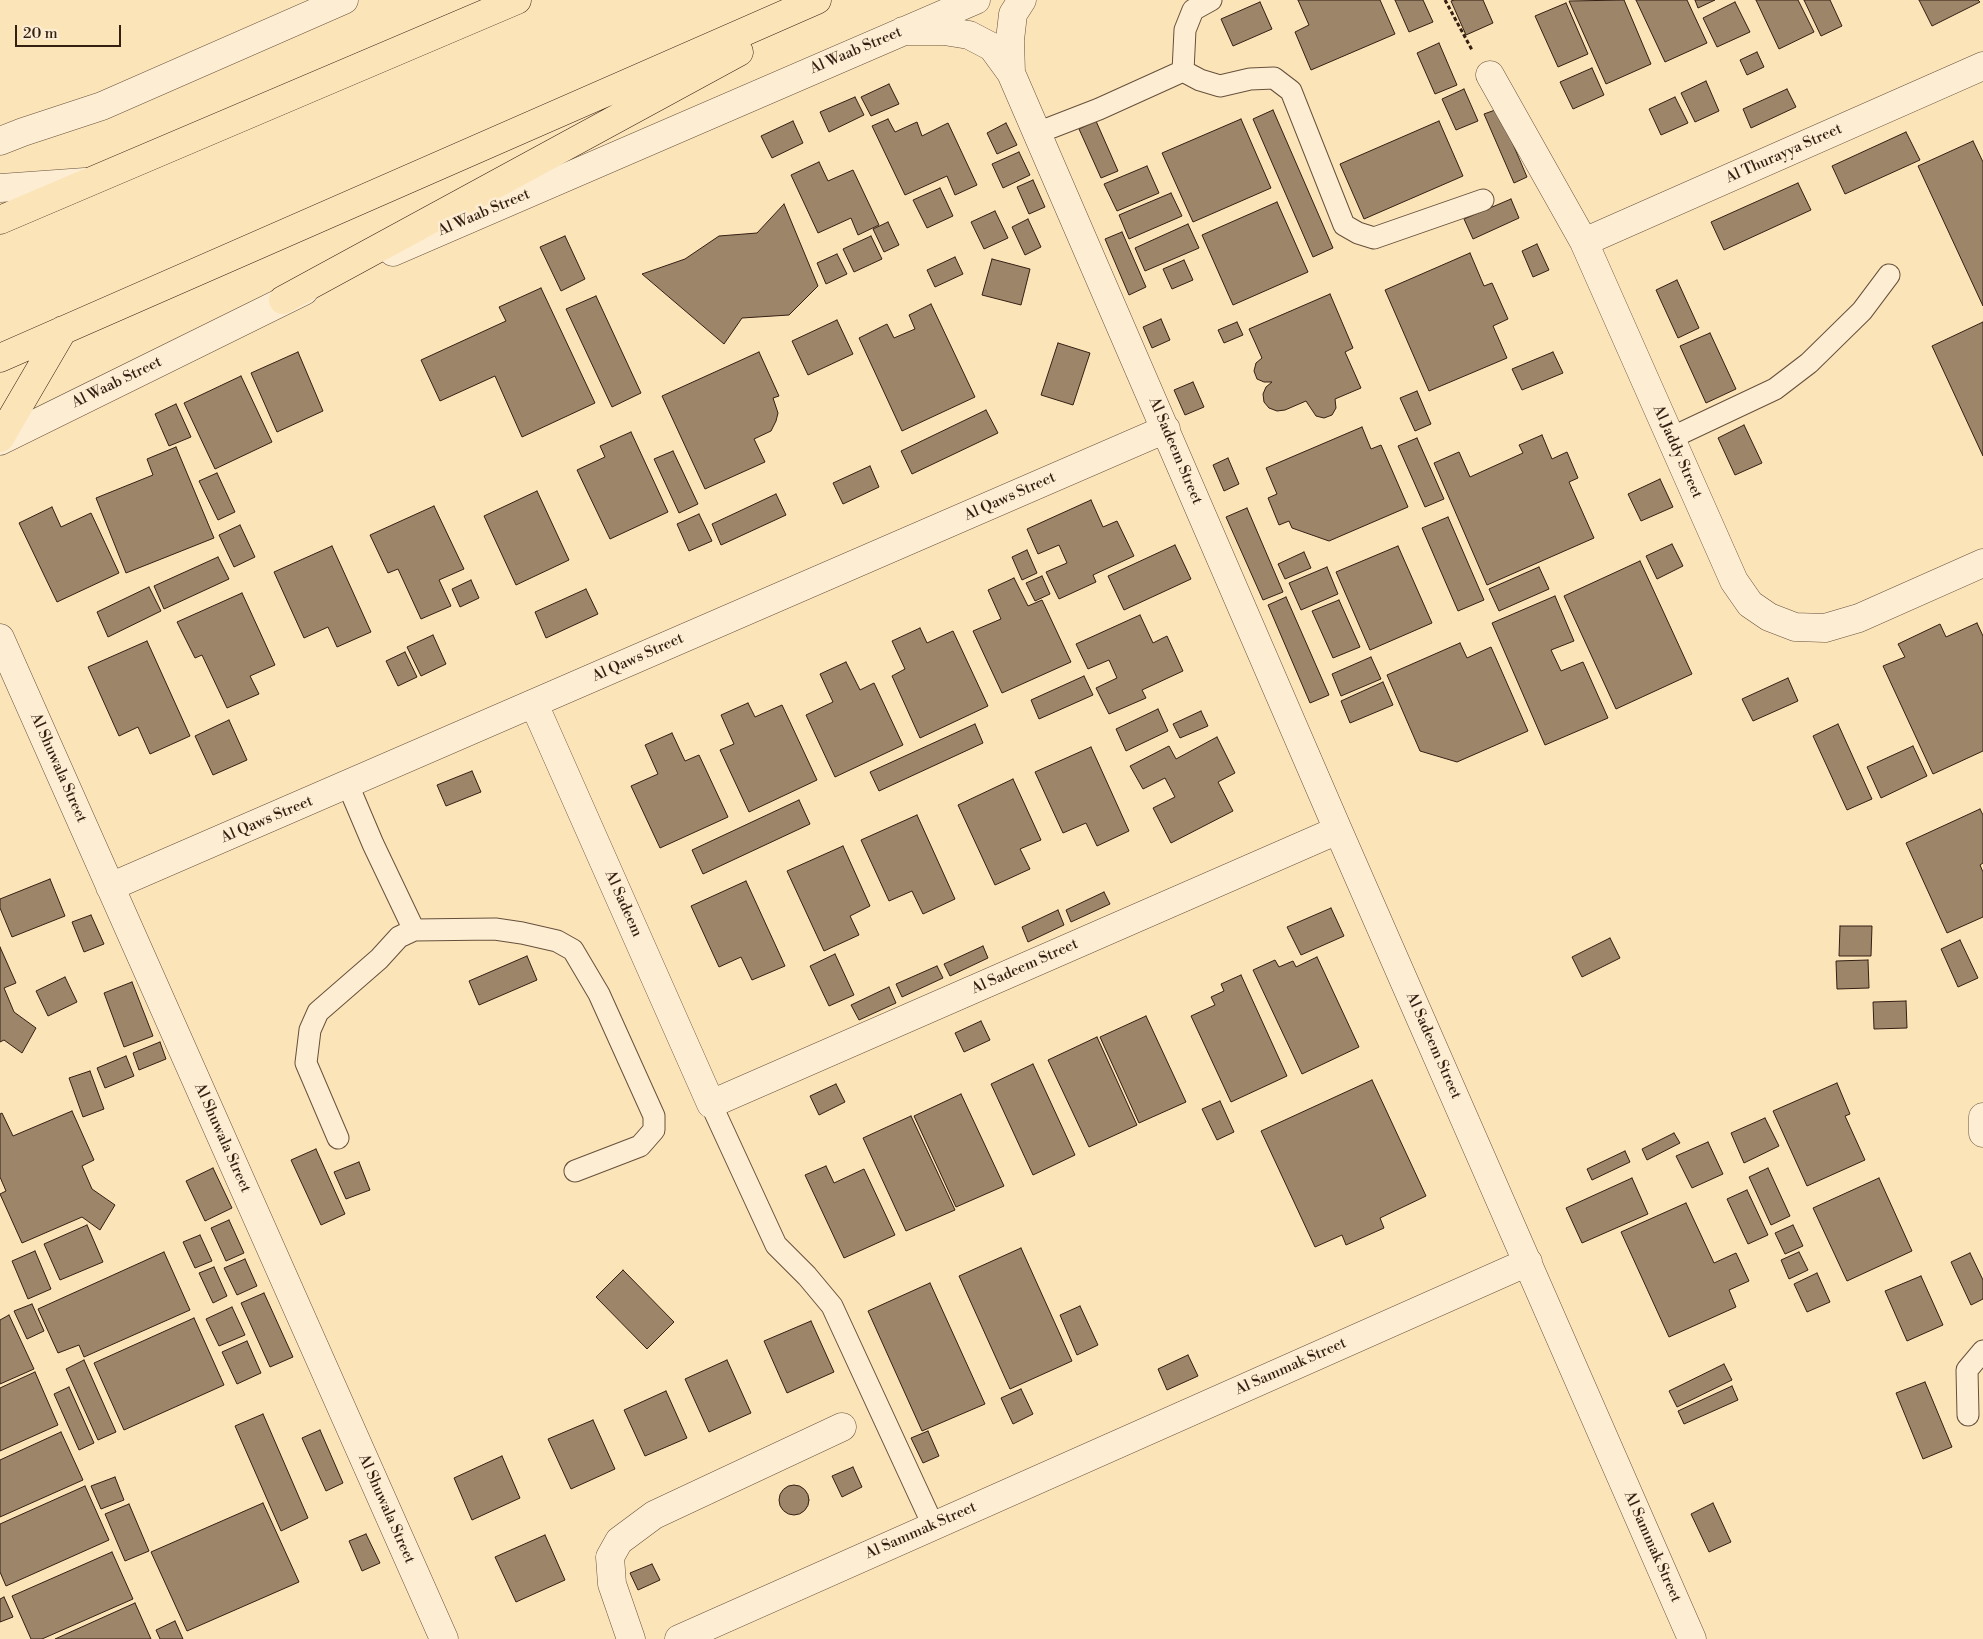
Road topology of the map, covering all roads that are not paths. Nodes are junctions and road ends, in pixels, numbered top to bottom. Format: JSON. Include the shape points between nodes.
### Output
{"nodes":[{"id":1,"x":344,"y":0,"type":"edge"},
{"id":2,"x":517,"y":0,"type":"edge"},
{"id":3,"x":817,"y":0,"type":"edge"},
{"id":4,"x":834,"y":0,"type":"edge"},
{"id":5,"x":976,"y":0,"type":"edge"},
{"id":6,"x":1022,"y":0,"type":"edge"},
{"id":7,"x":1211,"y":0,"type":"edge"},
{"id":8,"x":903,"y":31,"type":"junction"},
{"id":9,"x":1983,"y":66,"type":"edge"},
{"id":10,"x":1183,"y":71,"type":"junction"},
{"id":11,"x":1011,"y":73,"type":"junction"},
{"id":12,"x":1490,"y":75,"type":"road end"},
{"id":13,"x":1037,"y":133,"type":"junction"},
{"id":14,"x":0,"y":141,"type":"edge"},
{"id":15,"x":89,"y":181,"type":"junction"},
{"id":16,"x":0,"y":188,"type":"edge"},
{"id":17,"x":1483,"y":200,"type":"dead end"},
{"id":18,"x":0,"y":220,"type":"edge"},
{"id":19,"x":1584,"y":242,"type":"junction"},
{"id":20,"x":1889,"y":275,"type":"dead end"},
{"id":21,"x":283,"y":300,"type":"junction"},
{"id":22,"x":62,"y":330,"type":"junction"},
{"id":23,"x":0,"y":358,"type":"edge"},
{"id":24,"x":1166,"y":429,"type":"junction"},
{"id":25,"x":1671,"y":438,"type":"junction"},
{"id":26,"x":0,"y":439,"type":"edge"},
{"id":27,"x":1983,"y":563,"type":"edge"},
{"id":28,"x":0,"y":638,"type":"edge"},
{"id":29,"x":534,"y":704,"type":"junction"},
{"id":30,"x":348,"y":785,"type":"junction"},
{"id":31,"x":1338,"y":830,"type":"junction"},
{"id":32,"x":110,"y":887,"type":"junction"},
{"id":33,"x":414,"y":930,"type":"junction"},
{"id":34,"x":711,"y":1104,"type":"junction"},
{"id":35,"x":1983,"y":1117,"type":"edge"},
{"id":36,"x":1983,"y":1133,"type":"edge"},
{"id":37,"x":338,"y":1138,"type":"dead end"},
{"id":38,"x":575,"y":1172,"type":"dead end"},
{"id":39,"x":1528,"y":1262,"type":"junction"},
{"id":40,"x":1983,"y":1351,"type":"edge"},
{"id":41,"x":1968,"y":1416,"type":"dead end"},
{"id":42,"x":842,"y":1427,"type":"dead end"},
{"id":43,"x":933,"y":1526,"type":"junction"},
{"id":44,"x":444,"y":1639,"type":"edge"},
{"id":45,"x":631,"y":1639,"type":"edge"},
{"id":46,"x":679,"y":1639,"type":"edge"},
{"id":47,"x":1692,"y":1639,"type":"edge"}],
"edges":[{"from":1,"to":14,"type":"street","via":[[102,106]]},
{"from":2,"to":15,"type":"main road"},
{"from":3,"to":22,"type":"main road"},
{"from":4,"to":21,"type":"main road"},
{"from":5,"to":8,"type":"street","name":"Al Waab Street"},
{"from":6,"to":11,"type":"street","name":"Al Sadeem Street","via":[[1013,14]]},
{"from":7,"to":10,"type":"lane","via":[[1193,10],[1185,30]]},
{"from":8,"to":11,"type":"street","name":"Al Sadeem Street","via":[[969,35],[992,47]]},
{"from":8,"to":21,"type":"street","name":"Al Waab Street"},
{"from":9,"to":19,"type":"street","name":"Al Thurayya Street"},
{"from":10,"to":13,"type":"lane"},
{"from":10,"to":17,"type":"lane","via":[[1220,86],[1250,79],[1274,78],[1291,91],[1344,225],[1358,234],[1374,238]]},
{"from":11,"to":13,"type":"street","name":"Al Sadeem Street"},
{"from":12,"to":19,"type":"street","name":"Al Jaddy Street"},
{"from":13,"to":24,"type":"street","name":"Al Sadeem Street"},
{"from":15,"to":16,"type":"street"},
{"from":15,"to":18,"type":"main road"},
{"from":19,"to":25,"type":"street","name":"Al Jaddy Street"},
{"from":20,"to":25,"type":"lane","via":[[1862,311],[1809,363],[1775,388]]},
{"from":21,"to":26,"type":"street","name":"Al Waab Street"},
{"from":22,"to":23,"type":"main road"},
{"from":22,"to":26,"type":"main road"},
{"from":24,"to":29,"type":"street","name":"Al Qaws Street"},
{"from":24,"to":31,"type":"street","name":"Al Sadeem Street"},
{"from":25,"to":27,"type":"street","name":"Al Jaddy Street","via":[[1734,581],[1750,604],[1769,617],[1795,627],[1825,628],[1859,618]]},
{"from":28,"to":32,"type":"street","name":"Al Shuwala Street"},
{"from":29,"to":30,"type":"street","name":"Al Qaws Street"},
{"from":29,"to":34,"type":"street","name":"Al Sadeem"},
{"from":30,"to":32,"type":"street","name":"Al Qaws Street"},
{"from":30,"to":33,"type":"lane"},
{"from":31,"to":34,"type":"street","name":"Al Sadeem Street"},
{"from":31,"to":39,"type":"street","name":"Al Sadeem Street"},
{"from":32,"to":44,"type":"street","name":"Al Shuwala Street"},
{"from":33,"to":37,"type":"lane","via":[[399,937],[379,959],[318,1012],[310,1030],[306,1063]]},
{"from":33,"to":38,"type":"lane","via":[[495,929],[557,941],[573,950],[599,994],[654,1116],[654,1130],[640,1146]]},
{"from":34,"to":43,"type":"lane","via":[[776,1245],[808,1276],[832,1306]]},
{"from":35,"to":36,"type":"street"},
{"from":39,"to":43,"type":"street","name":"Al Sammak Street"},
{"from":39,"to":47,"type":"street","name":"Al Sammak Street"},
{"from":40,"to":41,"type":"lane","via":[[1967,1370]]},
{"from":42,"to":45,"type":"street","via":[[654,1515],[619,1541],[610,1557],[612,1584]]},
{"from":43,"to":46,"type":"street","name":"Al Sammak Street"}]}
